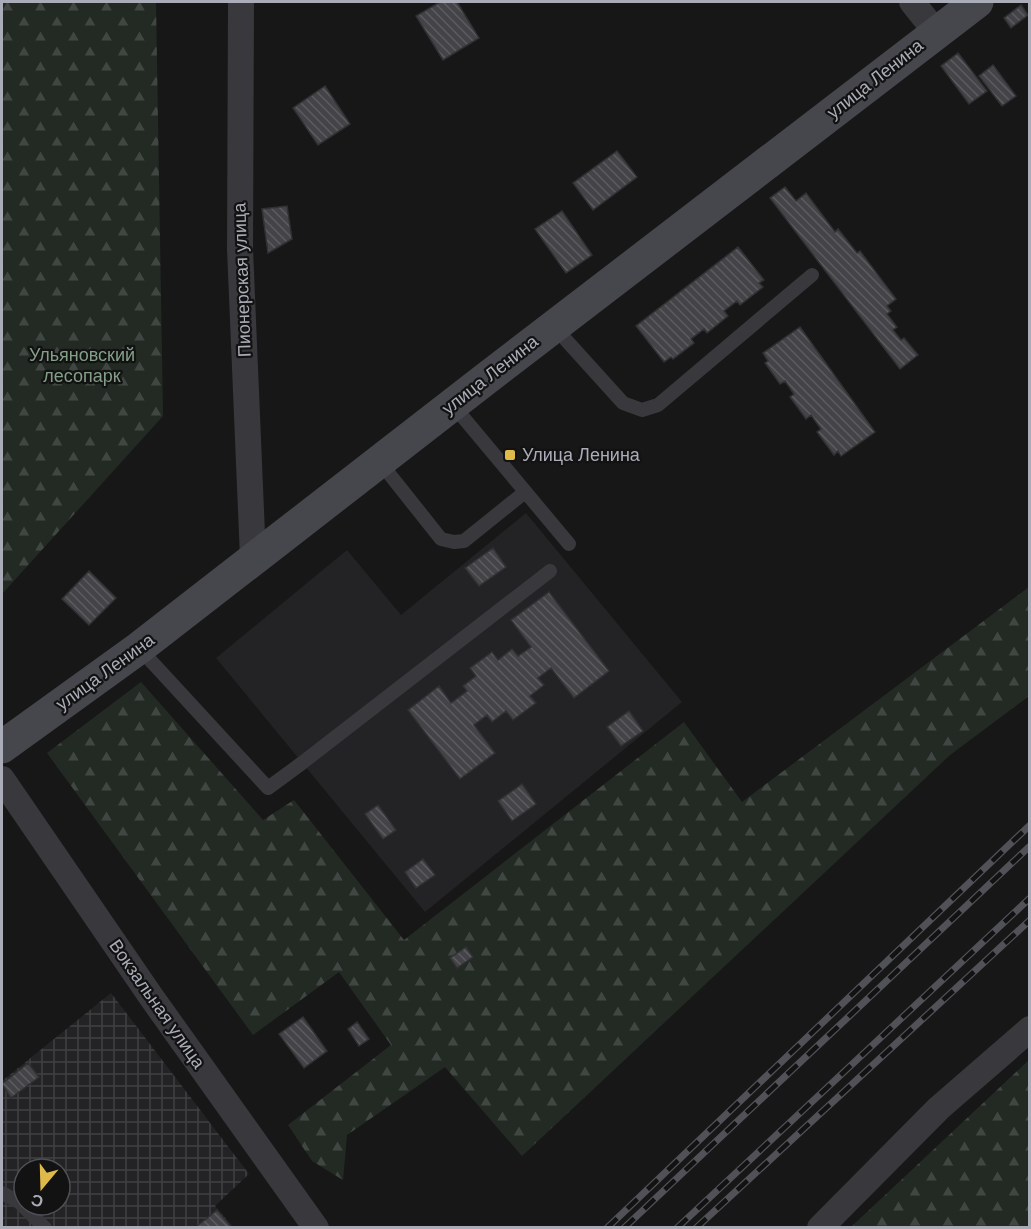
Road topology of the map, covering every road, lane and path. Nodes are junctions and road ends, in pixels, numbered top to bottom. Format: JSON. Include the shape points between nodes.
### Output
{"nodes":[{"id":1,"x":241,"y":2,"type":"edge"},
{"id":2,"x":912,"y":2,"type":"edge"},
{"id":3,"x":977,"y":2,"type":"edge"},
{"id":4,"x":936,"y":32,"type":"junction"},
{"id":5,"x":812,"y":275,"type":"dead end"},
{"id":6,"x":555,"y":326,"type":"junction"},
{"id":7,"x":452,"y":404,"type":"junction"},
{"id":8,"x":379,"y":461,"type":"junction"},
{"id":9,"x":525,"y":492,"type":"junction"},
{"id":10,"x":569,"y":544,"type":"dead end"},
{"id":11,"x":253,"y":558,"type":"junction"},
{"id":12,"x":550,"y":571,"type":"dead end"},
{"id":13,"x":139,"y":648,"type":"junction"},
{"id":14,"x":2,"y":747,"type":"edge"},
{"id":15,"x":2,"y":779,"type":"edge"},
{"id":16,"x":1029,"y":1029,"type":"edge"},
{"id":17,"x":2,"y":1193,"type":"edge"},
{"id":18,"x":45,"y":1227,"type":"edge"},
{"id":19,"x":316,"y":1227,"type":"edge"},
{"id":20,"x":820,"y":1227,"type":"edge"}],
"edges":[{"from":1,"to":11,"type":"street","name":"Пионерская улица","via":[[240,249]]},
{"from":2,"to":4,"type":"street"},
{"from":3,"to":4,"type":"street","name":"улица Ленина"},
{"from":4,"to":6,"type":"street","name":"улица Ленина"},
{"from":5,"to":6,"type":"lane","via":[[658,405],[642,410],[623,403]]},
{"from":6,"to":7,"type":"street","name":"улица Ленина"},
{"from":7,"to":8,"type":"street","name":"улица Ленина"},
{"from":7,"to":9,"type":"lane"},
{"from":8,"to":9,"type":"lane","via":[[441,539],[454,542],[464,541]]},
{"from":8,"to":11,"type":"street","name":"улица Ленина"},
{"from":9,"to":10,"type":"lane"},
{"from":11,"to":13,"type":"street","name":"улица Ленина"},
{"from":12,"to":13,"type":"lane","via":[[268,788]]},
{"from":13,"to":14,"type":"street","name":"улица Ленина"},
{"from":15,"to":19,"type":"street","name":"Вокзальная улица"},
{"from":16,"to":20,"type":"street","via":[[939,1108]]},
{"from":17,"to":18,"type":"lane","via":[[19,1202]]}]}
